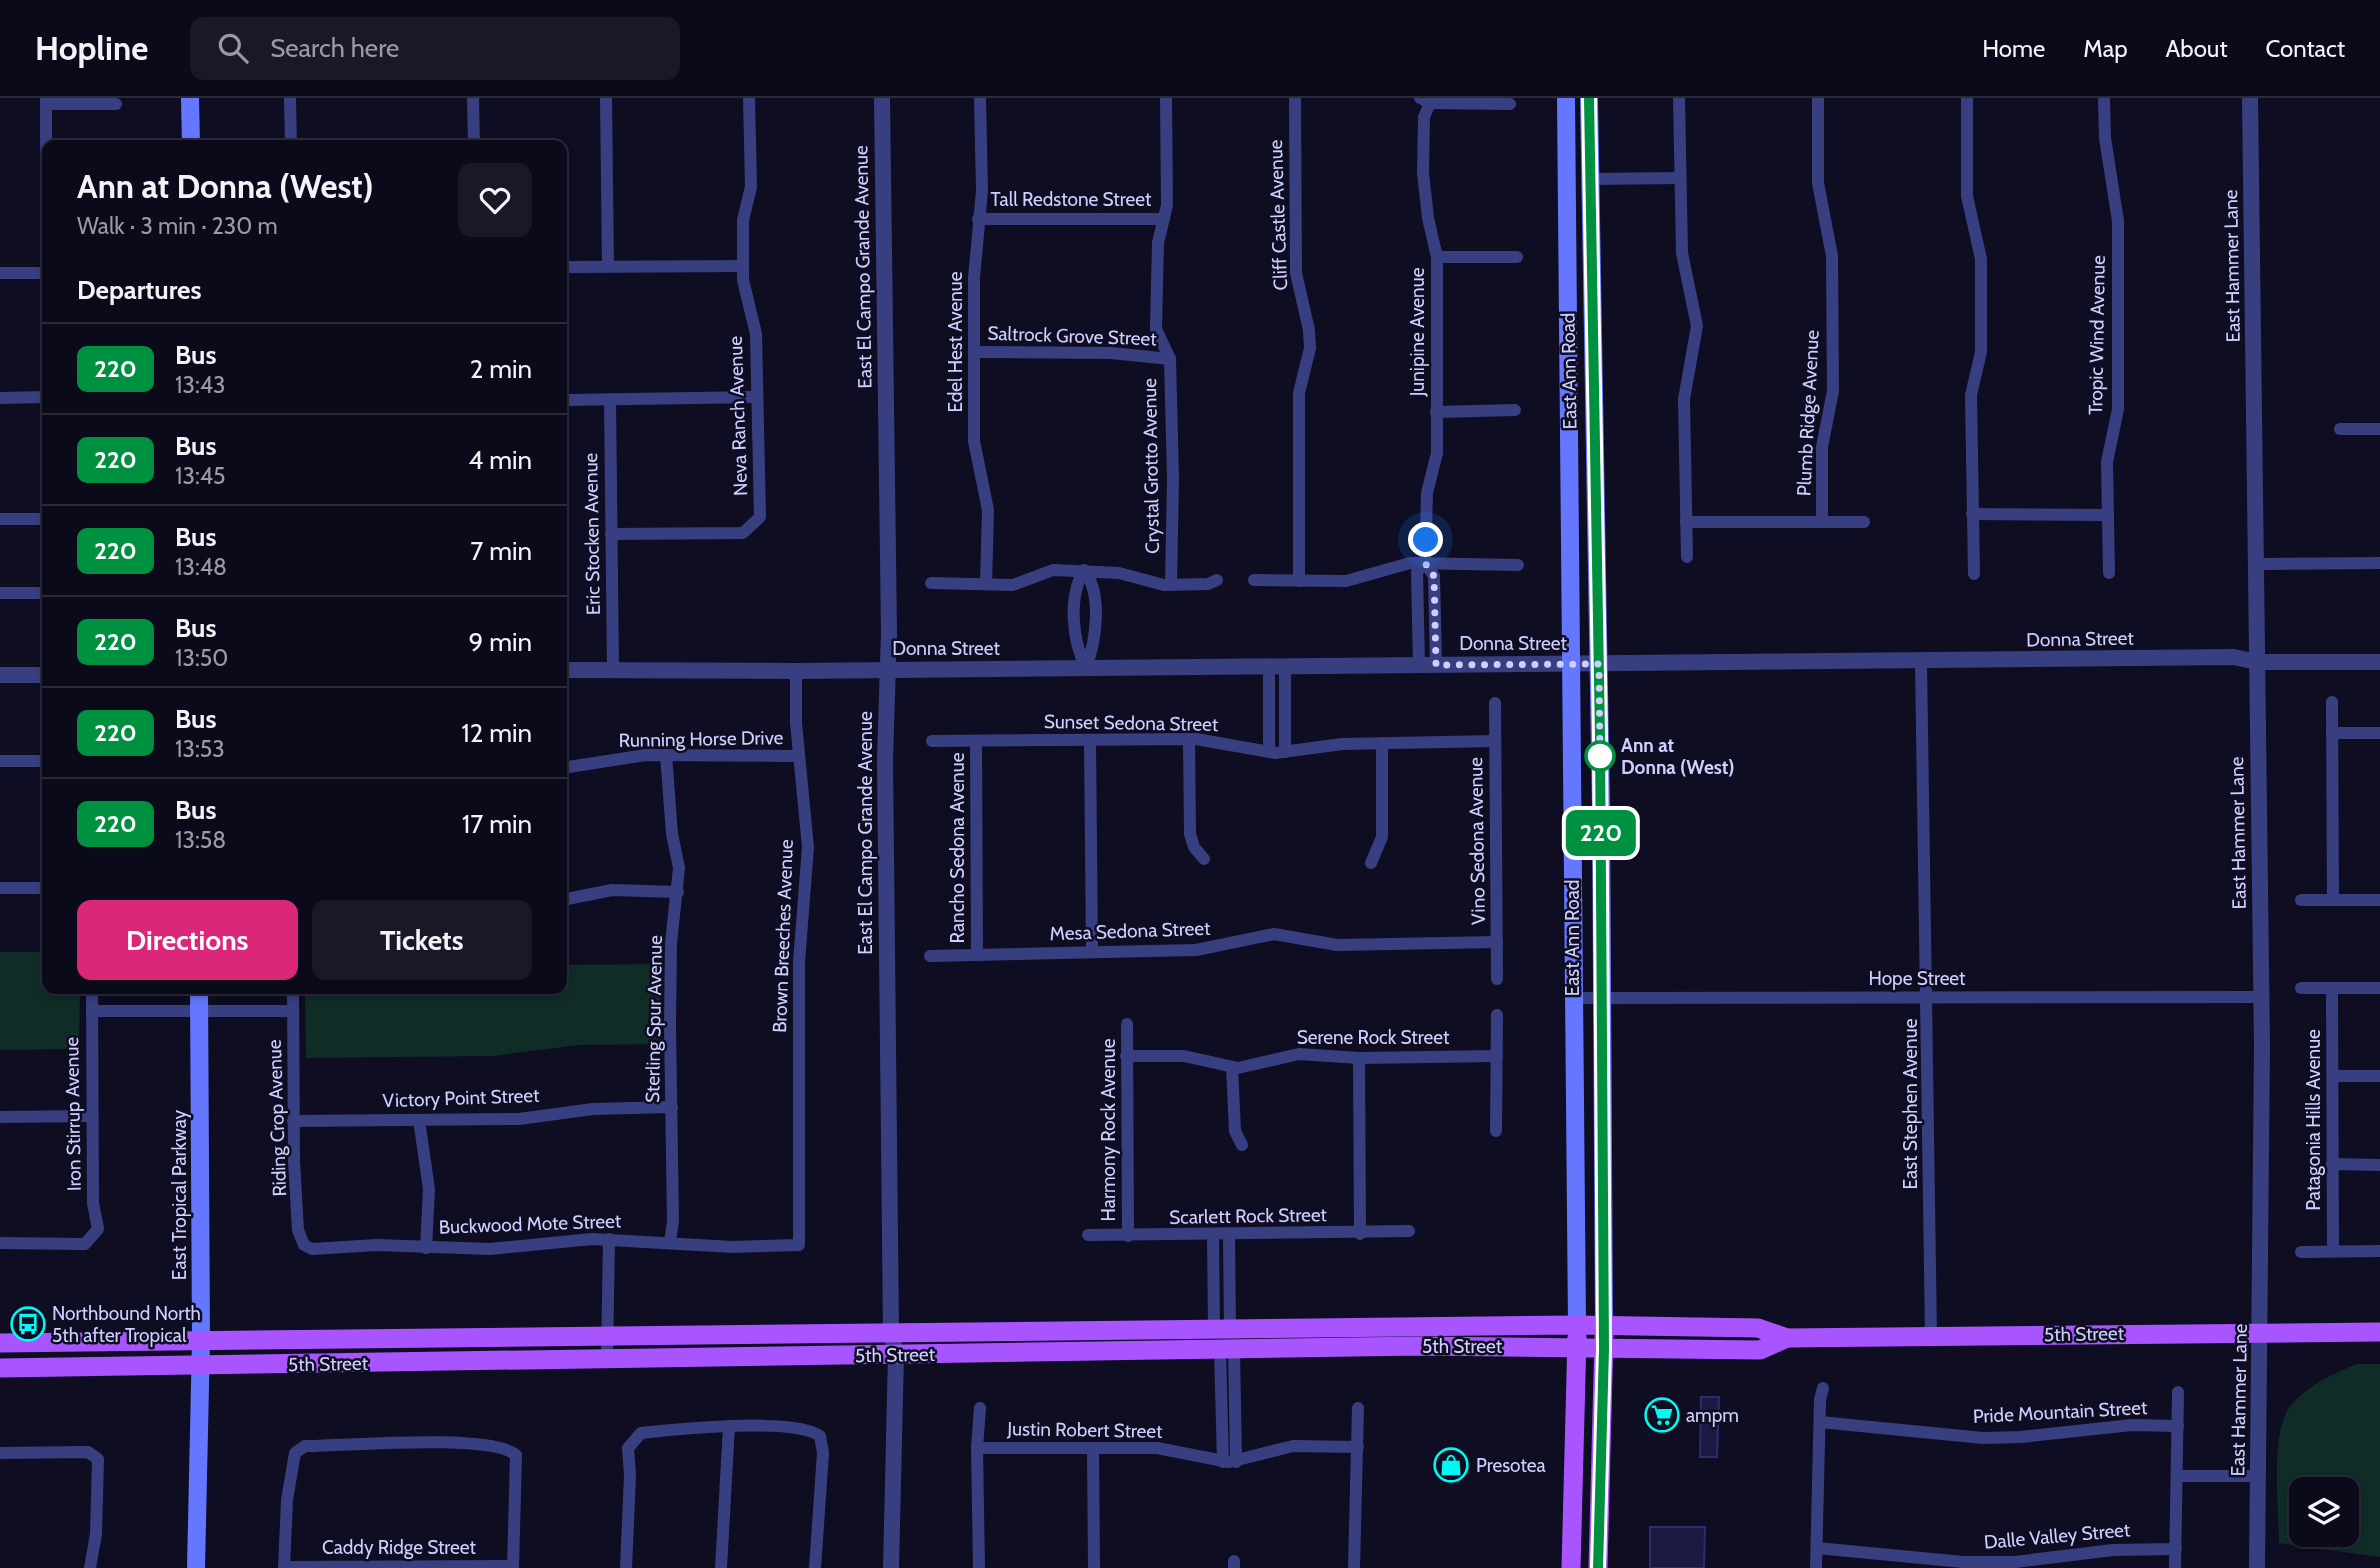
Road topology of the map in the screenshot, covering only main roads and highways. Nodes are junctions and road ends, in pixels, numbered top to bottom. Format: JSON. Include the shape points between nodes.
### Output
{"nodes":[{"id":1,"x":190,"y":98,"type":"edge"},
{"id":2,"x":1566,"y":98,"type":"edge"},
{"id":3,"x":1589,"y":98,"type":"edge"},
{"id":4,"x":191,"y":140,"type":"edge"},
{"id":5,"x":199,"y":994,"type":"edge"},
{"id":6,"x":1577,"y":1325,"type":"junction"},
{"id":7,"x":1604,"y":1326,"type":"junction"},
{"id":8,"x":1298,"y":1328,"type":"junction"},
{"id":9,"x":1222,"y":1330,"type":"junction"},
{"id":10,"x":2380,"y":1332,"type":"edge"},
{"id":11,"x":1787,"y":1338,"type":"junction"},
{"id":12,"x":201,"y":1340,"type":"junction"},
{"id":13,"x":0,"y":1343,"type":"edge"},
{"id":14,"x":1578,"y":1348,"type":"junction"},
{"id":15,"x":1604,"y":1349,"type":"junction"},
{"id":16,"x":1227,"y":1350,"type":"junction"},
{"id":17,"x":1158,"y":1351,"type":"junction"},
{"id":18,"x":201,"y":1366,"type":"junction"},
{"id":19,"x":0,"y":1368,"type":"edge"},
{"id":20,"x":197,"y":1568,"type":"edge"},
{"id":21,"x":1571,"y":1568,"type":"edge"},
{"id":22,"x":1598,"y":1568,"type":"edge"}],
"edges":[{"from":1,"to":4,"type":"main road"},
{"from":2,"to":6,"type":"main road","name":"East Ann Road"},
{"from":3,"to":7,"type":"main road","name":"East Ann Road"},
{"from":5,"to":12,"type":"main road","name":"East Tropical Parkway"},
{"from":6,"to":7,"type":"main road","name":"5th Street"},
{"from":6,"to":8,"type":"main road","name":"5th Street"},
{"from":6,"to":14,"type":"main road","name":"East Ann Road"},
{"from":7,"to":11,"type":"main road","name":"5th Street","via":[[1758,1328]]},
{"from":7,"to":15,"type":"main road","name":"East Ann Road"},
{"from":8,"to":9,"type":"main road","name":"5th Street"},
{"from":8,"to":16,"type":"main road","via":[[1241,1341]]},
{"from":9,"to":12,"type":"main road","name":"5th Street"},
{"from":9,"to":17,"type":"main road","via":[[1216,1338]]},
{"from":10,"to":11,"type":"main road","name":"5th Street"},
{"from":11,"to":15,"type":"main road","name":"5th Street","via":[[1760,1350]]},
{"from":12,"to":13,"type":"main road","name":"5th Street"},
{"from":12,"to":18,"type":"main road","name":"East Tropical Parkway"},
{"from":14,"to":15,"type":"main road","name":"5th Street"},
{"from":14,"to":16,"type":"main road","name":"5th Street"},
{"from":14,"to":21,"type":"main road","name":"East Ann Road"},
{"from":15,"to":22,"type":"main road","name":"East Ann Road"},
{"from":16,"to":17,"type":"main road","name":"5th Street"},
{"from":17,"to":18,"type":"main road","name":"5th Street"},
{"from":18,"to":19,"type":"main road","name":"5th Street"},
{"from":18,"to":20,"type":"main road","name":"East Tropical Parkway"}]}
